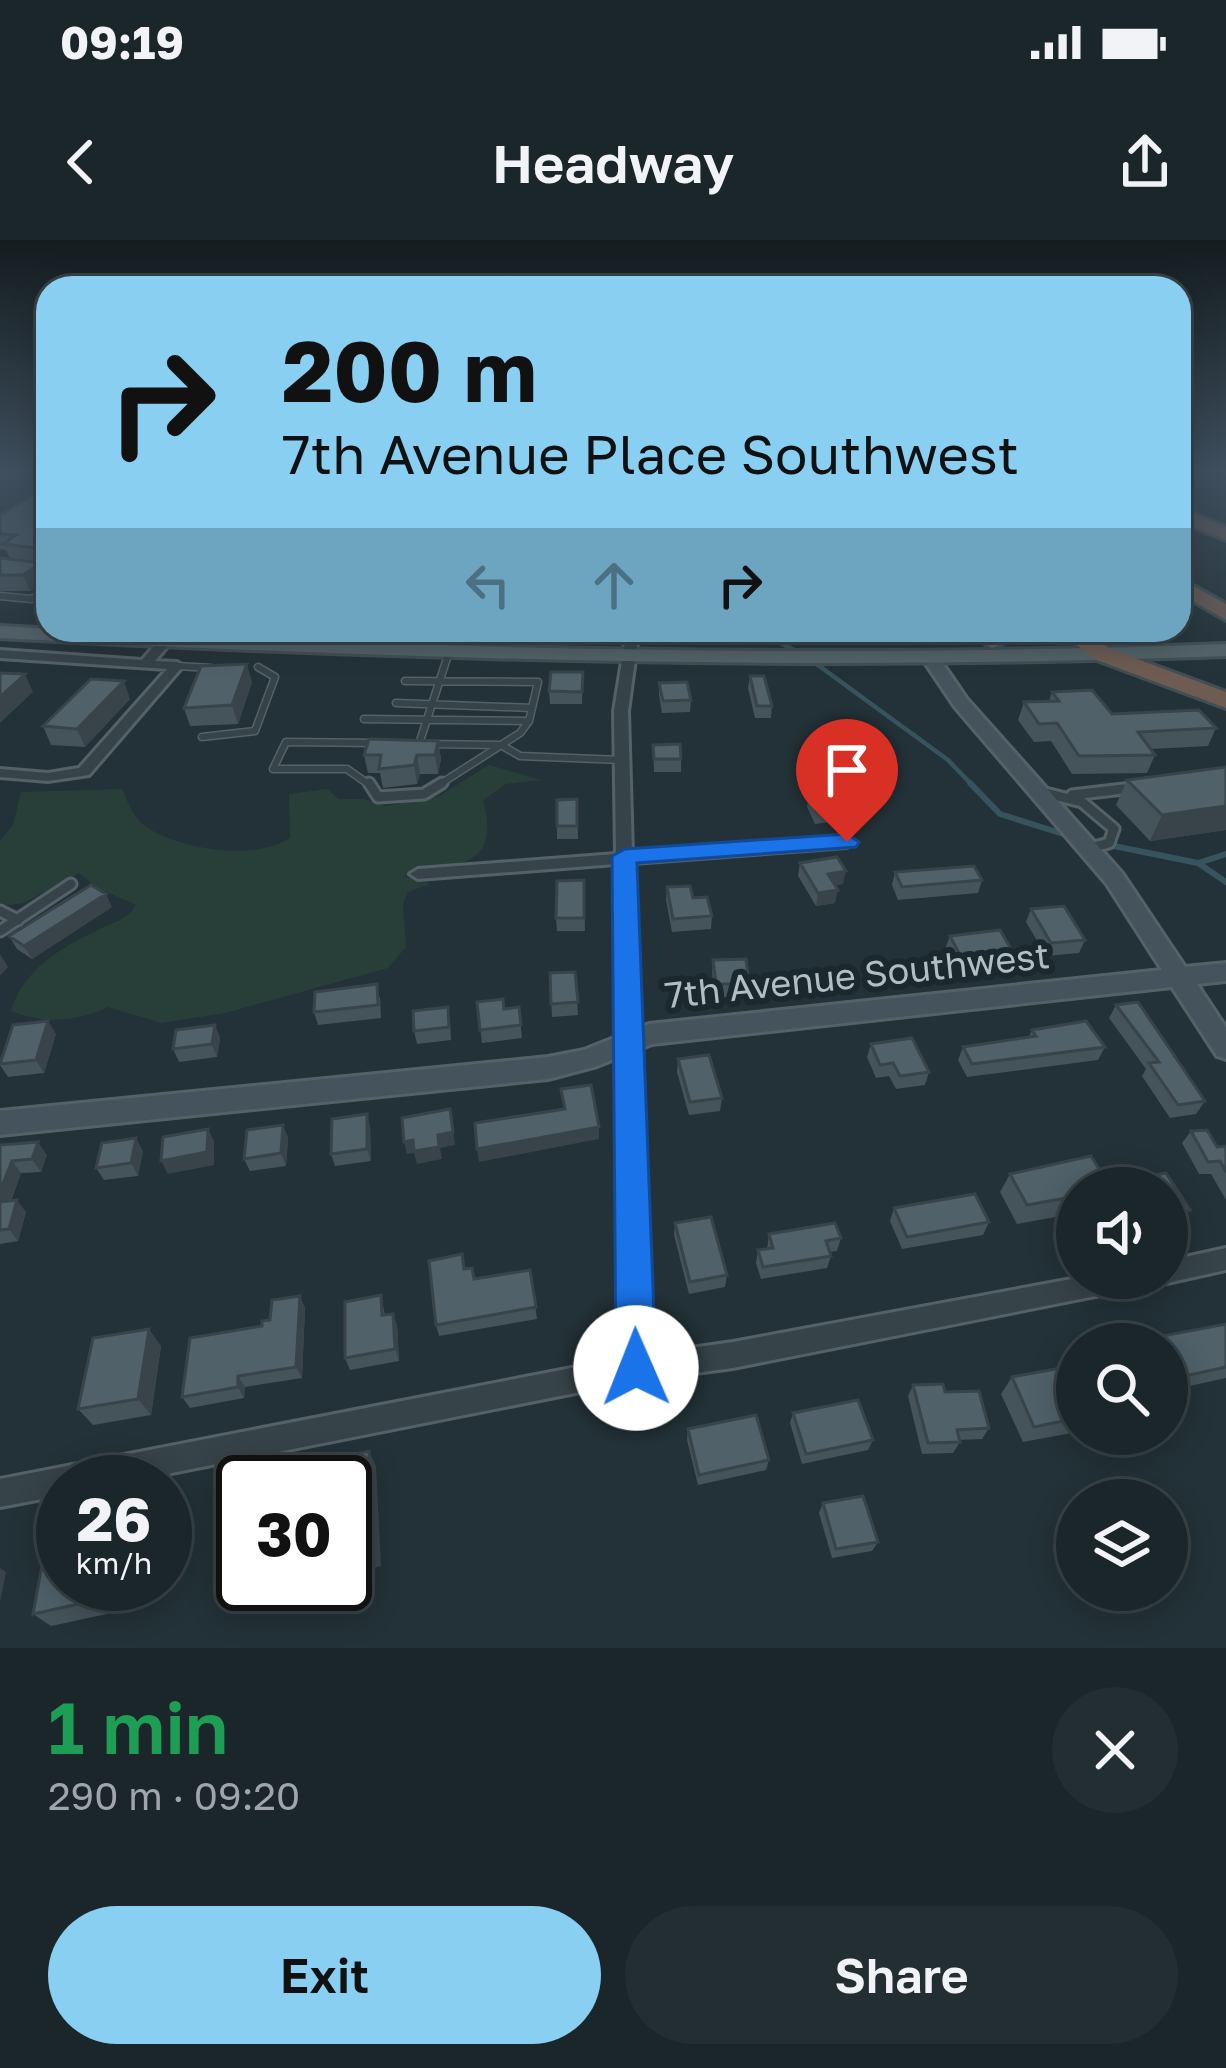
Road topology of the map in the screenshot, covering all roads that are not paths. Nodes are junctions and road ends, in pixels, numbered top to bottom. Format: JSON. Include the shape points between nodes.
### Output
{"nodes":[{"id":1,"x":1191,"y":592,"type":"edge"},
{"id":2,"x":0,"y":596,"type":"edge"},
{"id":3,"x":36,"y":596,"type":"edge"},
{"id":4,"x":1191,"y":613,"type":"edge"},
{"id":5,"x":1226,"y":614,"type":"edge"},
{"id":6,"x":0,"y":618,"type":"edge"},
{"id":7,"x":36,"y":620,"type":"edge"},
{"id":8,"x":0,"y":632,"type":"edge"},
{"id":9,"x":36,"y":633,"type":"edge"},
{"id":10,"x":1226,"y":634,"type":"edge"},
{"id":11,"x":165,"y":642,"type":"edge"},
{"id":12,"x":231,"y":642,"type":"edge"},
{"id":13,"x":871,"y":642,"type":"edge"},
{"id":14,"x":1084,"y":642,"type":"edge"},
{"id":15,"x":542,"y":643,"type":"edge"},
{"id":16,"x":630,"y":644,"type":"edge"},
{"id":17,"x":1184,"y":644,"type":"junction"},
{"id":18,"x":271,"y":646,"type":"junction"},
{"id":19,"x":1226,"y":650,"type":"edge"},
{"id":20,"x":449,"y":652,"type":"junction"},
{"id":21,"x":4,"y":657,"type":"edge"},
{"id":22,"x":930,"y":658,"type":"junction"},
{"id":23,"x":146,"y":663,"type":"junction"},
{"id":24,"x":177,"y":666,"type":"junction"},
{"id":25,"x":257,"y":667,"type":"junction"},
{"id":26,"x":221,"y":668,"type":"edge"},
{"id":27,"x":243,"y":669,"type":"edge"},
{"id":28,"x":405,"y":680,"type":"dead end"},
{"id":29,"x":439,"y":681,"type":"junction"},
{"id":30,"x":538,"y":682,"type":"junction"},
{"id":31,"x":1226,"y":701,"type":"edge"},
{"id":32,"x":396,"y":704,"type":"dead end"},
{"id":33,"x":431,"y":704,"type":"junction"},
{"id":34,"x":532,"y":707,"type":"junction"},
{"id":35,"x":364,"y":719,"type":"dead end"},
{"id":36,"x":427,"y":719,"type":"junction"},
{"id":37,"x":529,"y":721,"type":"junction"},
{"id":38,"x":202,"y":737,"type":"dead end"},
{"id":39,"x":419,"y":744,"type":"junction"},
{"id":40,"x":501,"y":745,"type":"junction"},
{"id":41,"x":622,"y":760,"type":"junction"},
{"id":42,"x":0,"y":773,"type":"edge"},
{"id":43,"x":1154,"y":785,"type":"edge"},
{"id":44,"x":1041,"y":792,"type":"junction"},
{"id":45,"x":1072,"y":795,"type":"junction"},
{"id":46,"x":847,"y":842,"type":"dead end"},
{"id":47,"x":1089,"y":849,"type":"junction"},
{"id":48,"x":625,"y":856,"type":"junction"},
{"id":49,"x":418,"y":874,"type":"dead end"},
{"id":50,"x":71,"y":884,"type":"dead end"},
{"id":51,"x":0,"y":911,"type":"edge"},
{"id":52,"x":18,"y":920,"type":"junction"},
{"id":53,"x":0,"y":931,"type":"edge"},
{"id":54,"x":1226,"y":972,"type":"edge"},
{"id":55,"x":1181,"y":976,"type":"junction"},
{"id":56,"x":628,"y":1041,"type":"junction"},
{"id":57,"x":1226,"y":1049,"type":"edge"},
{"id":58,"x":0,"y":1123,"type":"edge"},
{"id":59,"x":1226,"y":1259,"type":"edge"},
{"id":60,"x":1188,"y":1267,"type":"edge"},
{"id":61,"x":1056,"y":1293,"type":"edge"},
{"id":62,"x":636,"y":1368,"type":"junction"},
{"id":63,"x":0,"y":1493,"type":"edge"}],
"edges":[{"from":1,"to":5,"type":"highway"},
{"from":2,"to":3,"type":"lane"},
{"from":4,"to":10,"type":"highway"},
{"from":6,"to":7,"type":"main road"},
{"from":8,"to":9,"type":"main road"},
{"from":10,"to":17,"type":"main road"},
{"from":11,"to":23,"type":"street"},
{"from":12,"to":18,"type":"main road"},
{"from":13,"to":16,"type":"main road"},
{"from":14,"to":17,"type":"main road"},
{"from":14,"to":22,"type":"main road"},
{"from":14,"to":31,"type":"highway"},
{"from":15,"to":16,"type":"main road"},
{"from":15,"to":20,"type":"main road"},
{"from":15,"to":30,"type":"lane"},
{"from":16,"to":22,"type":"main road"},
{"from":16,"to":41,"type":"street"},
{"from":17,"to":19,"type":"main road"},
{"from":18,"to":20,"type":"main road"},
{"from":18,"to":25,"type":"lane"},
{"from":20,"to":29,"type":"lane"},
{"from":21,"to":23,"type":"street"},
{"from":22,"to":44,"type":"street"},
{"from":23,"to":24,"type":"street"},
{"from":24,"to":26,"type":"lane"},
{"from":24,"to":42,"type":"street","via":[[94,765],[72,776]]},
{"from":25,"to":27,"type":"lane"},
{"from":25,"to":38,"type":"lane","via":[[274,677],[255,731]]},
{"from":28,"to":29,"type":"lane"},
{"from":29,"to":30,"type":"lane"},
{"from":29,"to":33,"type":"lane"},
{"from":30,"to":34,"type":"lane"},
{"from":32,"to":33,"type":"lane"},
{"from":33,"to":34,"type":"lane"},
{"from":33,"to":36,"type":"lane"},
{"from":34,"to":37,"type":"lane"},
{"from":35,"to":36,"type":"lane"},
{"from":36,"to":37,"type":"lane"},
{"from":36,"to":39,"type":"lane"},
{"from":37,"to":40,"type":"lane"},
{"from":39,"to":40,"type":"lane"},
{"from":39,"to":40,"type":"lane","via":[[286,742],[273,769],[346,769],[378,797],[415,796]]},
{"from":40,"to":41,"type":"lane","via":[[520,756]]},
{"from":41,"to":48,"type":"street"},
{"from":43,"to":45,"type":"lane"},
{"from":44,"to":45,"type":"lane"},
{"from":44,"to":47,"type":"street"},
{"from":45,"to":47,"type":"lane","via":[[1114,830],[1109,842]]},
{"from":46,"to":48,"type":"street"},
{"from":47,"to":55,"type":"street"},
{"from":48,"to":49,"type":"street"},
{"from":48,"to":56,"type":"street"},
{"from":50,"to":52,"type":"lane"},
{"from":51,"to":52,"type":"lane"},
{"from":52,"to":53,"type":"lane"},
{"from":54,"to":55,"type":"street","name":"7th Avenue Southwest"},
{"from":55,"to":56,"type":"street","name":"7th Avenue Southwest"},
{"from":55,"to":57,"type":"street"},
{"from":56,"to":58,"type":"street","name":"7th Avenue Southwest","via":[[548,1068]]},
{"from":56,"to":62,"type":"street"},
{"from":59,"to":60,"type":"street"},
{"from":61,"to":62,"type":"street"},
{"from":62,"to":63,"type":"street"}]}
